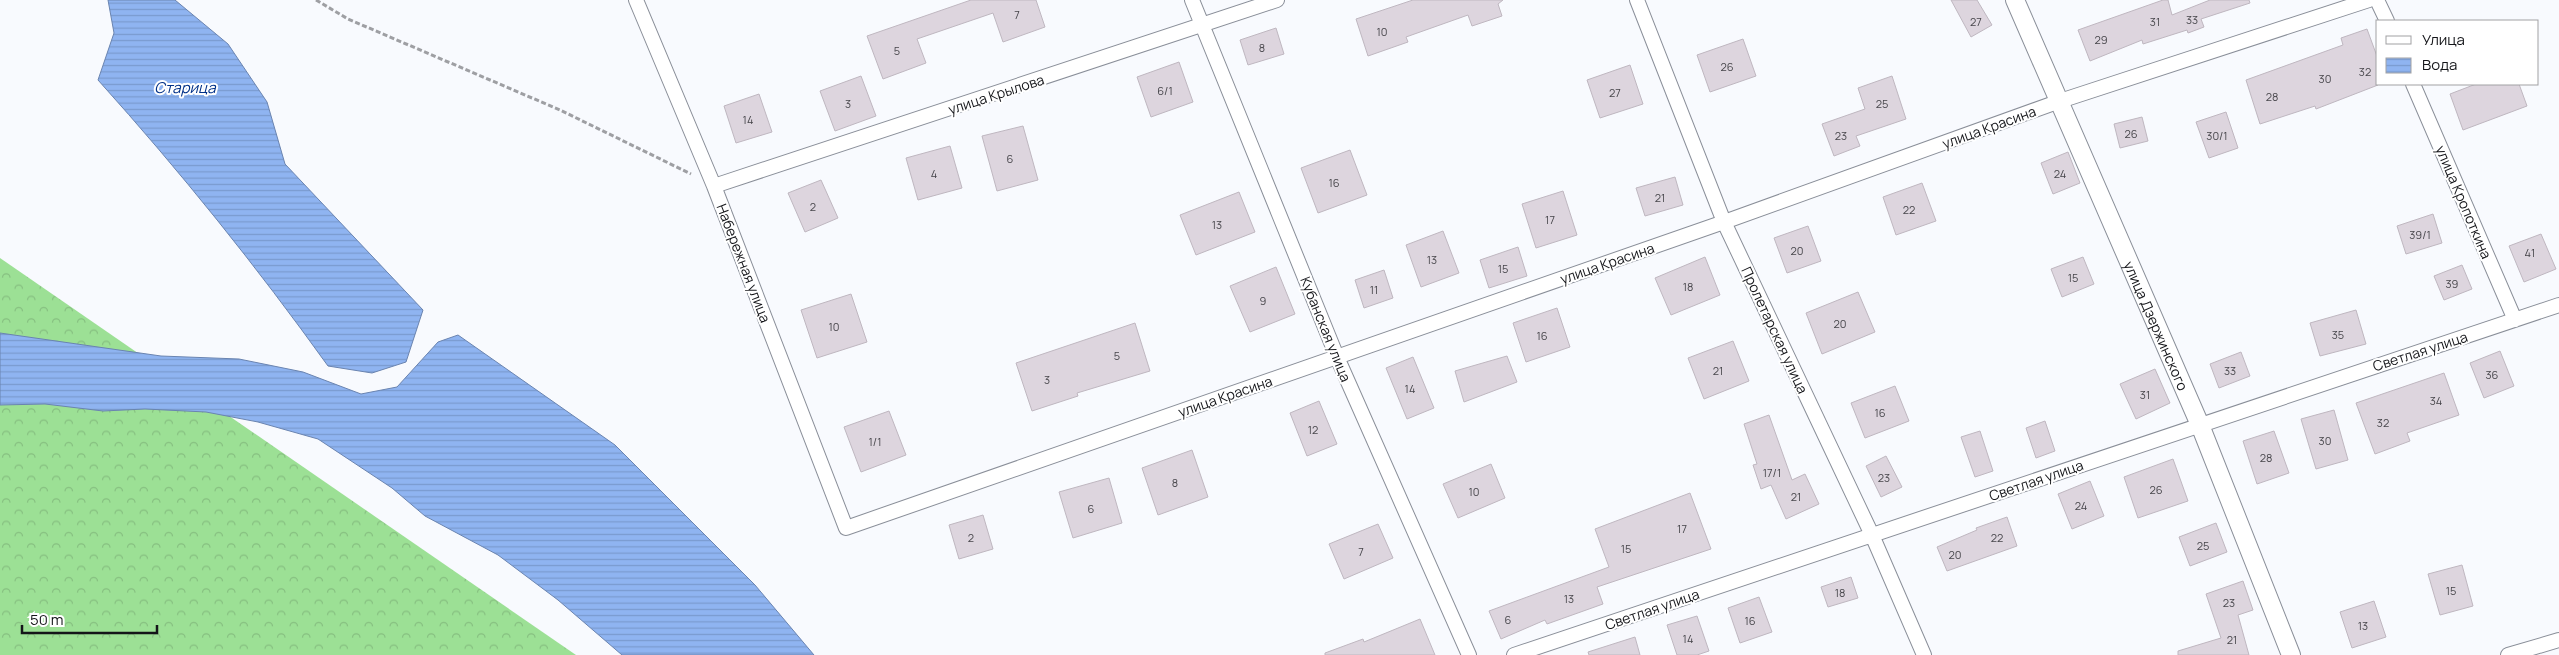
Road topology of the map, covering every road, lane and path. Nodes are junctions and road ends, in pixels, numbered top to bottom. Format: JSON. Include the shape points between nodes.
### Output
{"nodes":[{"id":1,"x":316,"y":0,"type":"edge"},
{"id":2,"x":636,"y":0,"type":"edge"},
{"id":3,"x":1192,"y":0,"type":"edge"},
{"id":4,"x":1277,"y":0,"type":"edge"},
{"id":5,"x":1637,"y":0,"type":"edge"},
{"id":6,"x":2015,"y":0,"type":"edge"},
{"id":7,"x":2369,"y":0,"type":"edge"},
{"id":8,"x":2378,"y":0,"type":"edge"},
{"id":9,"x":2387,"y":20,"type":"edge"},
{"id":10,"x":1204,"y":26,"type":"junction"},
{"id":11,"x":2413,"y":85,"type":"edge"},
{"id":12,"x":2060,"y":101,"type":"junction"},
{"id":13,"x":714,"y":186,"type":"junction"},
{"id":14,"x":1724,"y":222,"type":"junction"},
{"id":15,"x":2559,"y":305,"type":"edge"},
{"id":16,"x":2515,"y":320,"type":"junction"},
{"id":17,"x":1337,"y":357,"type":"junction"},
{"id":18,"x":2200,"y":425,"type":"junction"},
{"id":19,"x":846,"y":528,"type":"joint"},
{"id":20,"x":1872,"y":535,"type":"junction"},
{"id":21,"x":2559,"y":640,"type":"edge"},
{"id":22,"x":1469,"y":655,"type":"edge"},
{"id":23,"x":1514,"y":655,"type":"edge"},
{"id":24,"x":1924,"y":655,"type":"edge"},
{"id":25,"x":2291,"y":655,"type":"edge"},
{"id":26,"x":2508,"y":655,"type":"edge"}],
"edges":[{"from":1,"to":13,"type":"path","via":[[348,19],[560,110]]},
{"from":2,"to":13,"type":"street","name":"Набережная улица"},
{"from":3,"to":10,"type":"street","name":"Кубанская улица"},
{"from":4,"to":10,"type":"street","name":"улица Крылова"},
{"from":5,"to":14,"type":"street","name":"Пролетарская улица"},
{"from":6,"to":12,"type":"street","name":"улица Дзержинского"},
{"from":7,"to":12,"type":"street","name":"улица Красина"},
{"from":8,"to":9,"type":"street"},
{"from":10,"to":13,"type":"street","name":"улица Крылова"},
{"from":10,"to":17,"type":"street","name":"Кубанская улица"},
{"from":11,"to":16,"type":"street","name":"улица Кропоткина"},
{"from":12,"to":14,"type":"street","name":"улица Красина"},
{"from":12,"to":18,"type":"street","name":"улица Дзержинского"},
{"from":13,"to":19,"type":"street","name":"Набережная улица"},
{"from":14,"to":17,"type":"street","name":"улица Красина"},
{"from":14,"to":20,"type":"street","name":"Пролетарская улица"},
{"from":15,"to":16,"type":"street","name":"Светлая улица"},
{"from":16,"to":18,"type":"street","name":"Светлая улица"},
{"from":17,"to":19,"type":"street","name":"улица Красина"},
{"from":17,"to":22,"type":"street","name":"Кубанская улица"},
{"from":18,"to":20,"type":"street","name":"Светлая улица"},
{"from":18,"to":25,"type":"street","name":"улица Дзержинского"},
{"from":20,"to":23,"type":"street","name":"Светлая улица"},
{"from":20,"to":24,"type":"street","name":"Пролетарская улица"},
{"from":21,"to":26,"type":"street"}]}
